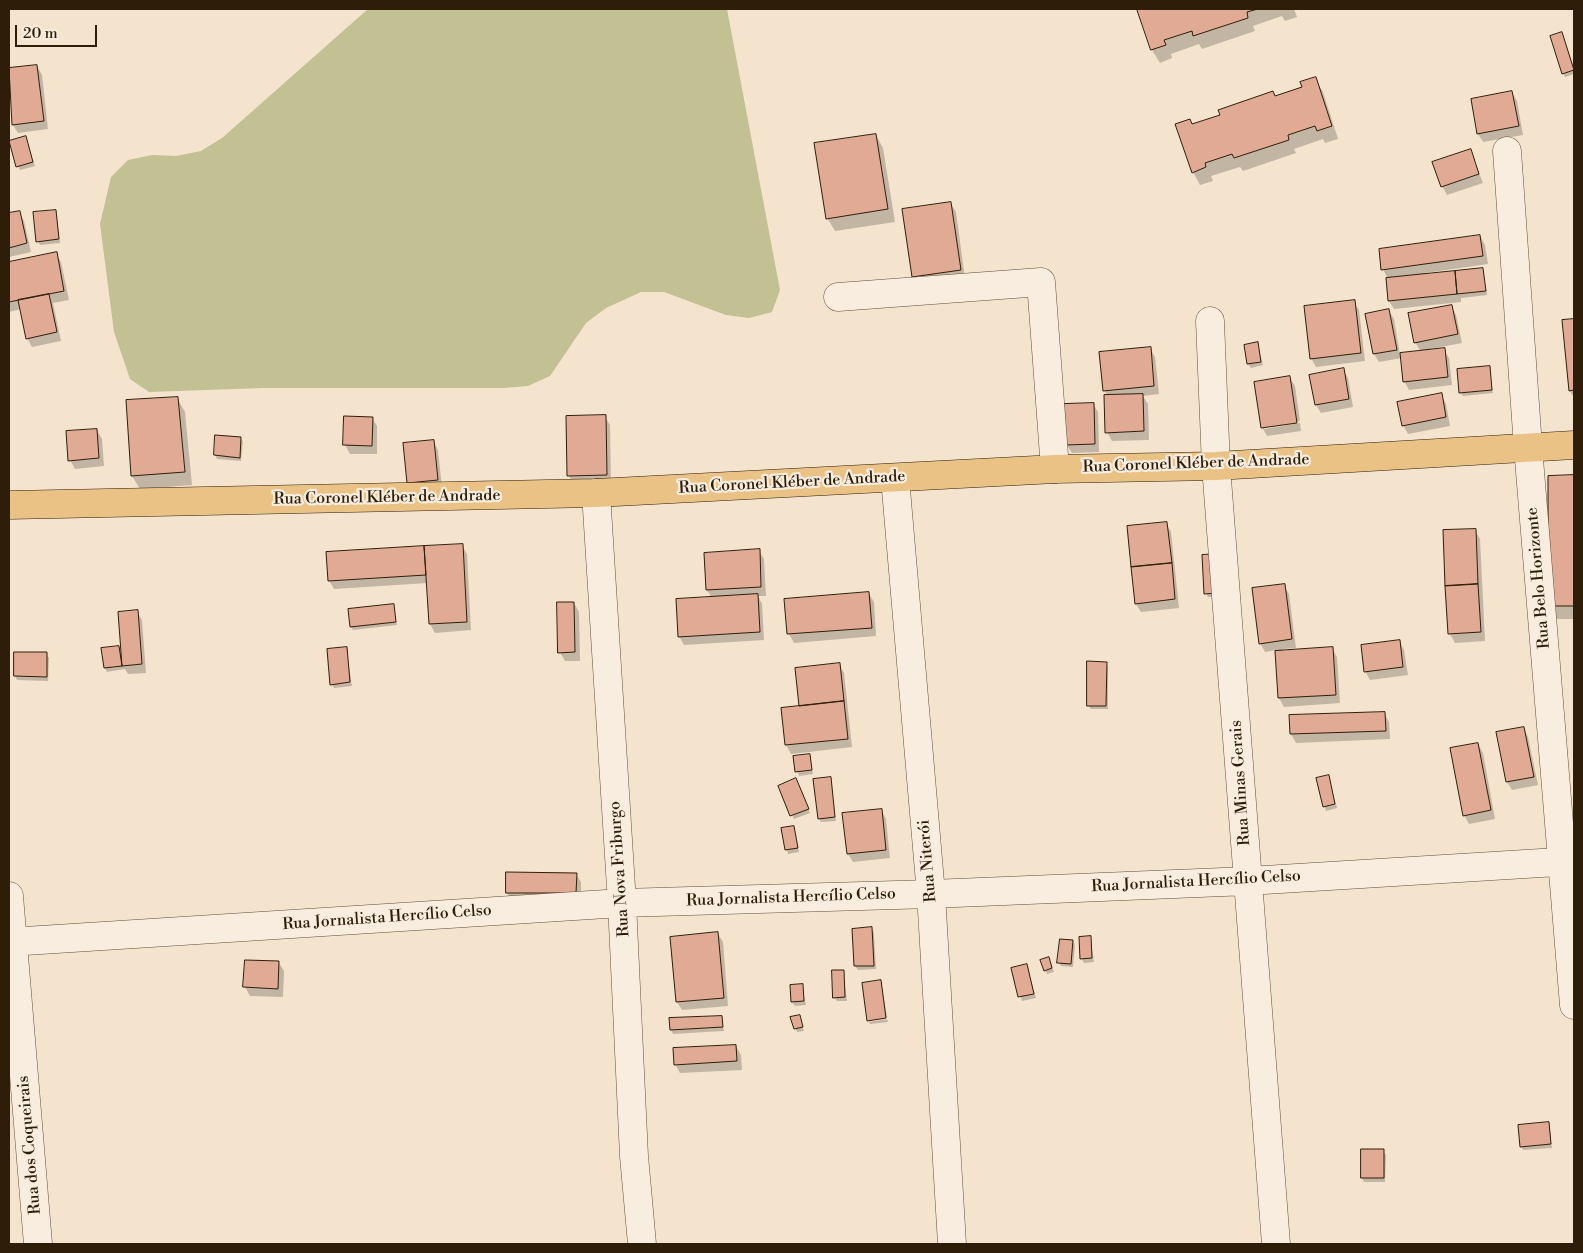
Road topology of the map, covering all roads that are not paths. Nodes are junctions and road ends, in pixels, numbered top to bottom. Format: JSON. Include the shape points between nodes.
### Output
{"nodes":[{"id":1,"x":1507,"y":151,"type":"dead end"},
{"id":2,"x":838,"y":297,"type":"dead end"},
{"id":3,"x":1210,"y":321,"type":"dead end"},
{"id":4,"x":1574,"y":445,"type":"edge"},
{"id":5,"x":1528,"y":446,"type":"junction"},
{"id":6,"x":1216,"y":466,"type":"junction"},
{"id":7,"x":1054,"y":469,"type":"junction"},
{"id":8,"x":895,"y":478,"type":"junction"},
{"id":9,"x":596,"y":493,"type":"junction"},
{"id":10,"x":9,"y":505,"type":"edge"},
{"id":11,"x":1568,"y":861,"type":"edge"},
{"id":12,"x":1248,"y":880,"type":"junction"},
{"id":13,"x":931,"y":894,"type":"junction"},
{"id":14,"x":9,"y":896,"type":"edge"},
{"id":15,"x":622,"y":903,"type":"junction"},
{"id":16,"x":10,"y":942,"type":"edge"},
{"id":17,"x":1574,"y":1005,"type":"edge"},
{"id":18,"x":38,"y":1244,"type":"edge"},
{"id":19,"x":642,"y":1244,"type":"edge"},
{"id":20,"x":952,"y":1244,"type":"edge"},
{"id":21,"x":1276,"y":1244,"type":"edge"}],
"edges":[{"from":1,"to":5,"type":"street","name":"Rua Belo Horizonte"},
{"from":2,"to":7,"type":"street","via":[[1041,282]]},
{"from":3,"to":6,"type":"street","name":"Rua Minas Gerais"},
{"from":4,"to":5,"type":"main road","name":"Rua Coronel Kléber de Andrade"},
{"from":5,"to":6,"type":"main road","name":"Rua Coronel Kléber de Andrade"},
{"from":5,"to":11,"type":"street","name":"Rua Belo Horizonte"},
{"from":6,"to":7,"type":"main road","name":"Rua Coronel Kléber de Andrade"},
{"from":6,"to":12,"type":"street","name":"Rua Minas Gerais"},
{"from":7,"to":8,"type":"main road","name":"Rua Coronel Kléber de Andrade"},
{"from":8,"to":9,"type":"main road","name":"Rua Coronel Kléber de Andrade"},
{"from":8,"to":13,"type":"street","name":"Rua Niterói"},
{"from":9,"to":10,"type":"main road","name":"Rua Coronel Kléber de Andrade"},
{"from":9,"to":15,"type":"street","name":"Rua Nova Friburgo"},
{"from":11,"to":12,"type":"street","name":"Rua Jornalista Hercílio Celso"},
{"from":11,"to":17,"type":"street","name":"Rua Belo Horizonte"},
{"from":12,"to":13,"type":"street","name":"Rua Jornalista Hercílio Celso"},
{"from":12,"to":21,"type":"street","name":"Rua Minas Gerais"},
{"from":13,"to":15,"type":"street","name":"Rua Jornalista Hercílio Celso"},
{"from":13,"to":20,"type":"street","name":"Rua Niterói"},
{"from":14,"to":16,"type":"street","name":"Rua dos Coqueirais"},
{"from":15,"to":16,"type":"street","name":"Rua Jornalista Hercílio Celso"},
{"from":15,"to":19,"type":"street","name":"Rua Nova Friburgo","via":[[634,1156]]},
{"from":16,"to":18,"type":"street","name":"Rua dos Coqueirais"}]}
